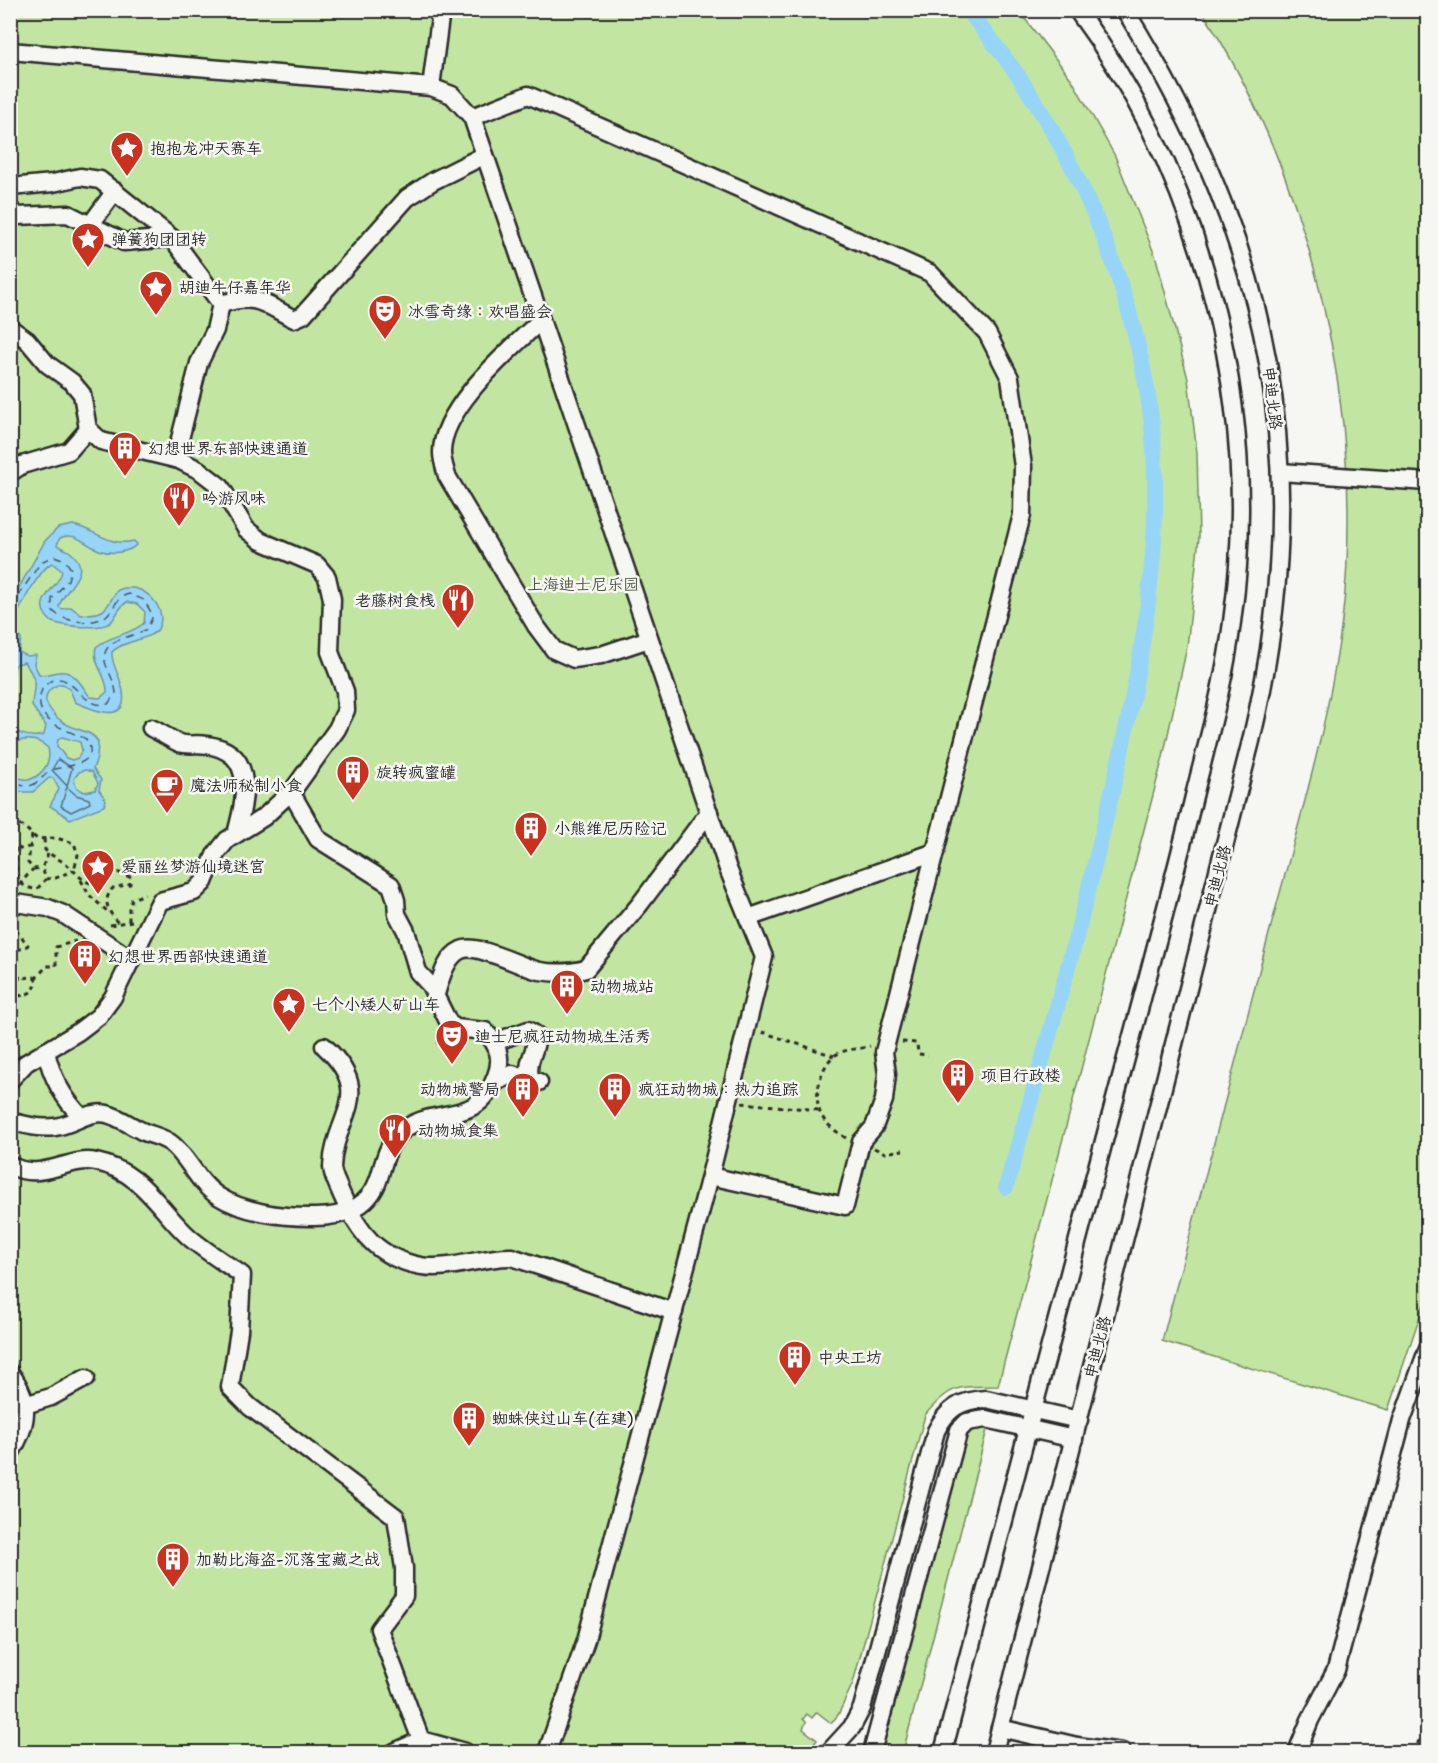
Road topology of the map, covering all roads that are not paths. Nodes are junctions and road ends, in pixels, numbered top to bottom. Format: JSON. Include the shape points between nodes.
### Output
{"nodes":[{"id":1,"x":441,"y":10,"type":"edge"},
{"id":2,"x":1125,"y":10,"type":"edge"},
{"id":3,"x":1080,"y":16,"type":"edge"},
{"id":4,"x":10,"y":51,"type":"edge"},
{"id":5,"x":431,"y":87,"type":"junction"},
{"id":6,"x":472,"y":117,"type":"junction"},
{"id":7,"x":485,"y":155,"type":"junction"},
{"id":8,"x":10,"y":187,"type":"edge"},
{"id":9,"x":115,"y":191,"type":"junction"},
{"id":10,"x":10,"y":209,"type":"edge"},
{"id":11,"x":91,"y":224,"type":"junction"},
{"id":12,"x":172,"y":238,"type":"junction"},
{"id":13,"x":220,"y":304,"type":"junction"},
{"id":14,"x":540,"y":321,"type":"junction"},
{"id":15,"x":10,"y":328,"type":"edge"},
{"id":16,"x":88,"y":429,"type":"junction"},
{"id":17,"x":175,"y":459,"type":"junction"},
{"id":18,"x":1280,"y":472,"type":"junction"},
{"id":19,"x":10,"y":473,"type":"edge"},
{"id":20,"x":1428,"y":482,"type":"edge"},
{"id":21,"x":649,"y":639,"type":"junction"},
{"id":22,"x":151,"y":728,"type":"dead end"},
{"id":23,"x":291,"y":792,"type":"junction"},
{"id":24,"x":709,"y":812,"type":"junction"},
{"id":25,"x":236,"y":834,"type":"junction"},
{"id":26,"x":935,"y":852,"type":"junction"},
{"id":27,"x":10,"y":902,"type":"edge"},
{"id":28,"x":748,"y":918,"type":"junction"},
{"id":29,"x":131,"y":958,"type":"junction"},
{"id":30,"x":435,"y":997,"type":"junction"},
{"id":31,"x":495,"y":1042,"type":"junction"},
{"id":32,"x":324,"y":1046,"type":"dead end"},
{"id":33,"x":46,"y":1052,"type":"junction"},
{"id":34,"x":10,"y":1080,"type":"edge"},
{"id":35,"x":493,"y":1084,"type":"junction"},
{"id":36,"x":82,"y":1118,"type":"junction"},
{"id":37,"x":10,"y":1121,"type":"edge"},
{"id":38,"x":10,"y":1165,"type":"edge"},
{"id":39,"x":710,"y":1176,"type":"junction"},
{"id":40,"x":349,"y":1212,"type":"junction"},
{"id":41,"x":674,"y":1312,"type":"junction"},
{"id":42,"x":1428,"y":1348,"type":"edge"},
{"id":43,"x":10,"y":1374,"type":"edge"},
{"id":44,"x":86,"y":1378,"type":"dead end"},
{"id":45,"x":25,"y":1405,"type":"junction"},
{"id":46,"x":1033,"y":1410,"type":"junction"},
{"id":47,"x":1079,"y":1420,"type":"junction"},
{"id":48,"x":1028,"y":1428,"type":"junction"},
{"id":49,"x":1074,"y":1439,"type":"junction"},
{"id":50,"x":10,"y":1454,"type":"edge"},
{"id":51,"x":1000,"y":1728,"type":"junction"},
{"id":52,"x":421,"y":1740,"type":"junction"},
{"id":53,"x":1051,"y":1746,"type":"edge"},
{"id":54,"x":394,"y":1752,"type":"edge"},
{"id":55,"x":465,"y":1752,"type":"edge"},
{"id":56,"x":548,"y":1752,"type":"edge"},
{"id":57,"x":831,"y":1752,"type":"edge"},
{"id":58,"x":872,"y":1752,"type":"edge"},
{"id":59,"x":943,"y":1752,"type":"edge"},
{"id":60,"x":994,"y":1752,"type":"edge"},
{"id":61,"x":1122,"y":1752,"type":"edge"},
{"id":62,"x":1297,"y":1752,"type":"edge"}],
"edges":[{"from":1,"to":5,"type":"street"},
{"from":2,"to":18,"type":"street","name":"申迪北路","via":[[1184,112],[1238,240],[1266,346]]},
{"from":3,"to":46,"type":"street","via":[[1128,90],[1155,142],[1201,258],[1220,326],[1233,399],[1241,517],[1233,621],[1221,686]]},
{"from":4,"to":5,"type":"street"},
{"from":5,"to":6,"type":"street","via":[[452,95]]},
{"from":6,"to":7,"type":"street"},
{"from":6,"to":26,"type":"street","via":[[528,95],[930,273],[987,333],[1010,378],[1023,466],[1022,515]]},
{"from":7,"to":13,"type":"street","via":[[407,198],[303,315],[294,319],[258,299],[246,297]]},
{"from":7,"to":14,"type":"street"},
{"from":8,"to":9,"type":"street","via":[[80,177],[100,180]]},
{"from":9,"to":11,"type":"street"},
{"from":9,"to":12,"type":"street"},
{"from":10,"to":11,"type":"street","via":[[17,216],[68,214]]},
{"from":11,"to":12,"type":"street","via":[[124,242]]},
{"from":12,"to":13,"type":"street"},
{"from":13,"to":17,"type":"street","via":[[215,330],[199,363]]},
{"from":14,"to":21,"type":"street"},
{"from":14,"to":21,"type":"street","via":[[466,395],[442,452],[447,476],[554,650],[574,659],[601,655]]},
{"from":15,"to":16,"type":"street","via":[[82,394]]},
{"from":16,"to":17,"type":"street","via":[[101,441],[121,448]]},
{"from":16,"to":19,"type":"street","via":[[69,451],[22,465]]},
{"from":17,"to":23,"type":"street","via":[[199,470],[221,487],[246,529],[261,541],[317,565],[327,577],[332,599],[330,652],[345,691],[346,710],[338,729]]},
{"from":18,"to":20,"type":"street"},
{"from":18,"to":47,"type":"street","name":"申迪北路","via":[[1279,575],[1262,694]]},
{"from":21,"to":24,"type":"street"},
{"from":22,"to":25,"type":"street","via":[[179,742],[208,745],[235,758],[245,776],[246,791]]},
{"from":23,"to":25,"type":"street","via":[[264,817]]},
{"from":23,"to":30,"type":"street","via":[[318,839],[391,885],[412,957]]},
{"from":24,"to":28,"type":"street"},
{"from":24,"to":30,"type":"street","via":[[586,969],[570,973],[537,971],[476,948],[462,949],[445,968]]},
{"from":25,"to":29,"type":"street","via":[[215,855],[204,882],[194,892],[160,901]]},
{"from":26,"to":28,"type":"street"},
{"from":26,"to":39,"type":"street","via":[[884,1052],[884,1100],[874,1126],[861,1142],[845,1206]]},
{"from":27,"to":29,"type":"street","via":[[63,914]]},
{"from":28,"to":39,"type":"street","via":[[764,957]]},
{"from":29,"to":33,"type":"street","via":[[113,997],[99,1016]]},
{"from":30,"to":31,"type":"street","via":[[449,1023],[456,1028],[485,1031]]},
{"from":31,"to":35,"type":"street","via":[[499,1062]]},
{"from":31,"to":35,"type":"street","via":[[528,1030],[536,1035],[537,1043],[528,1066],[535,1080],[512,1074]]},
{"from":32,"to":40,"type":"street","via":[[343,1066],[349,1079],[349,1110],[332,1170]]},
{"from":33,"to":34,"type":"street","via":[[26,1063]]},
{"from":33,"to":36,"type":"street","via":[[62,1091]]},
{"from":35,"to":40,"type":"street","via":[[483,1100],[466,1112],[430,1118],[400,1132],[389,1146],[371,1195]]},
{"from":36,"to":37,"type":"street","via":[[57,1127],[38,1128]]},
{"from":36,"to":40,"type":"street","via":[[106,1114],[160,1136],[173,1145],[202,1183],[218,1196],[250,1209],[310,1217]]},
{"from":38,"to":52,"type":"street","via":[[36,1172],[95,1161],[110,1167],[148,1189],[188,1236],[242,1275],[230,1388],[396,1517],[404,1596],[379,1629]]},
{"from":39,"to":41,"type":"street"},
{"from":40,"to":41,"type":"street","via":[[372,1245],[402,1260],[423,1266],[447,1266],[512,1257]]},
{"from":41,"to":56,"type":"street","via":[[586,1640]]},
{"from":42,"to":62,"type":"street","via":[[1402,1420],[1336,1670]]},
{"from":43,"to":45,"type":"street","via":[[25,1398]]},
{"from":44,"to":45,"type":"street","via":[[51,1397]]},
{"from":45,"to":50,"type":"street","via":[[23,1425]]},
{"from":46,"to":47,"type":"street"},
{"from":46,"to":48,"type":"street"},
{"from":46,"to":57,"type":"street","via":[[970,1399],[944,1415],[936,1431],[862,1708]]},
{"from":47,"to":49,"type":"street","name":"申迪北路"},
{"from":48,"to":49,"type":"street"},
{"from":48,"to":58,"type":"street","via":[[986,1419],[967,1422],[959,1430]]},
{"from":48,"to":59,"type":"street"},
{"from":49,"to":51,"type":"street","name":"申迪北路"},
{"from":51,"to":53,"type":"street"},
{"from":51,"to":60,"type":"street","name":"申迪北路"},
{"from":52,"to":54,"type":"street"},
{"from":52,"to":55,"type":"street"},
{"from":53,"to":61,"type":"street"}]}
